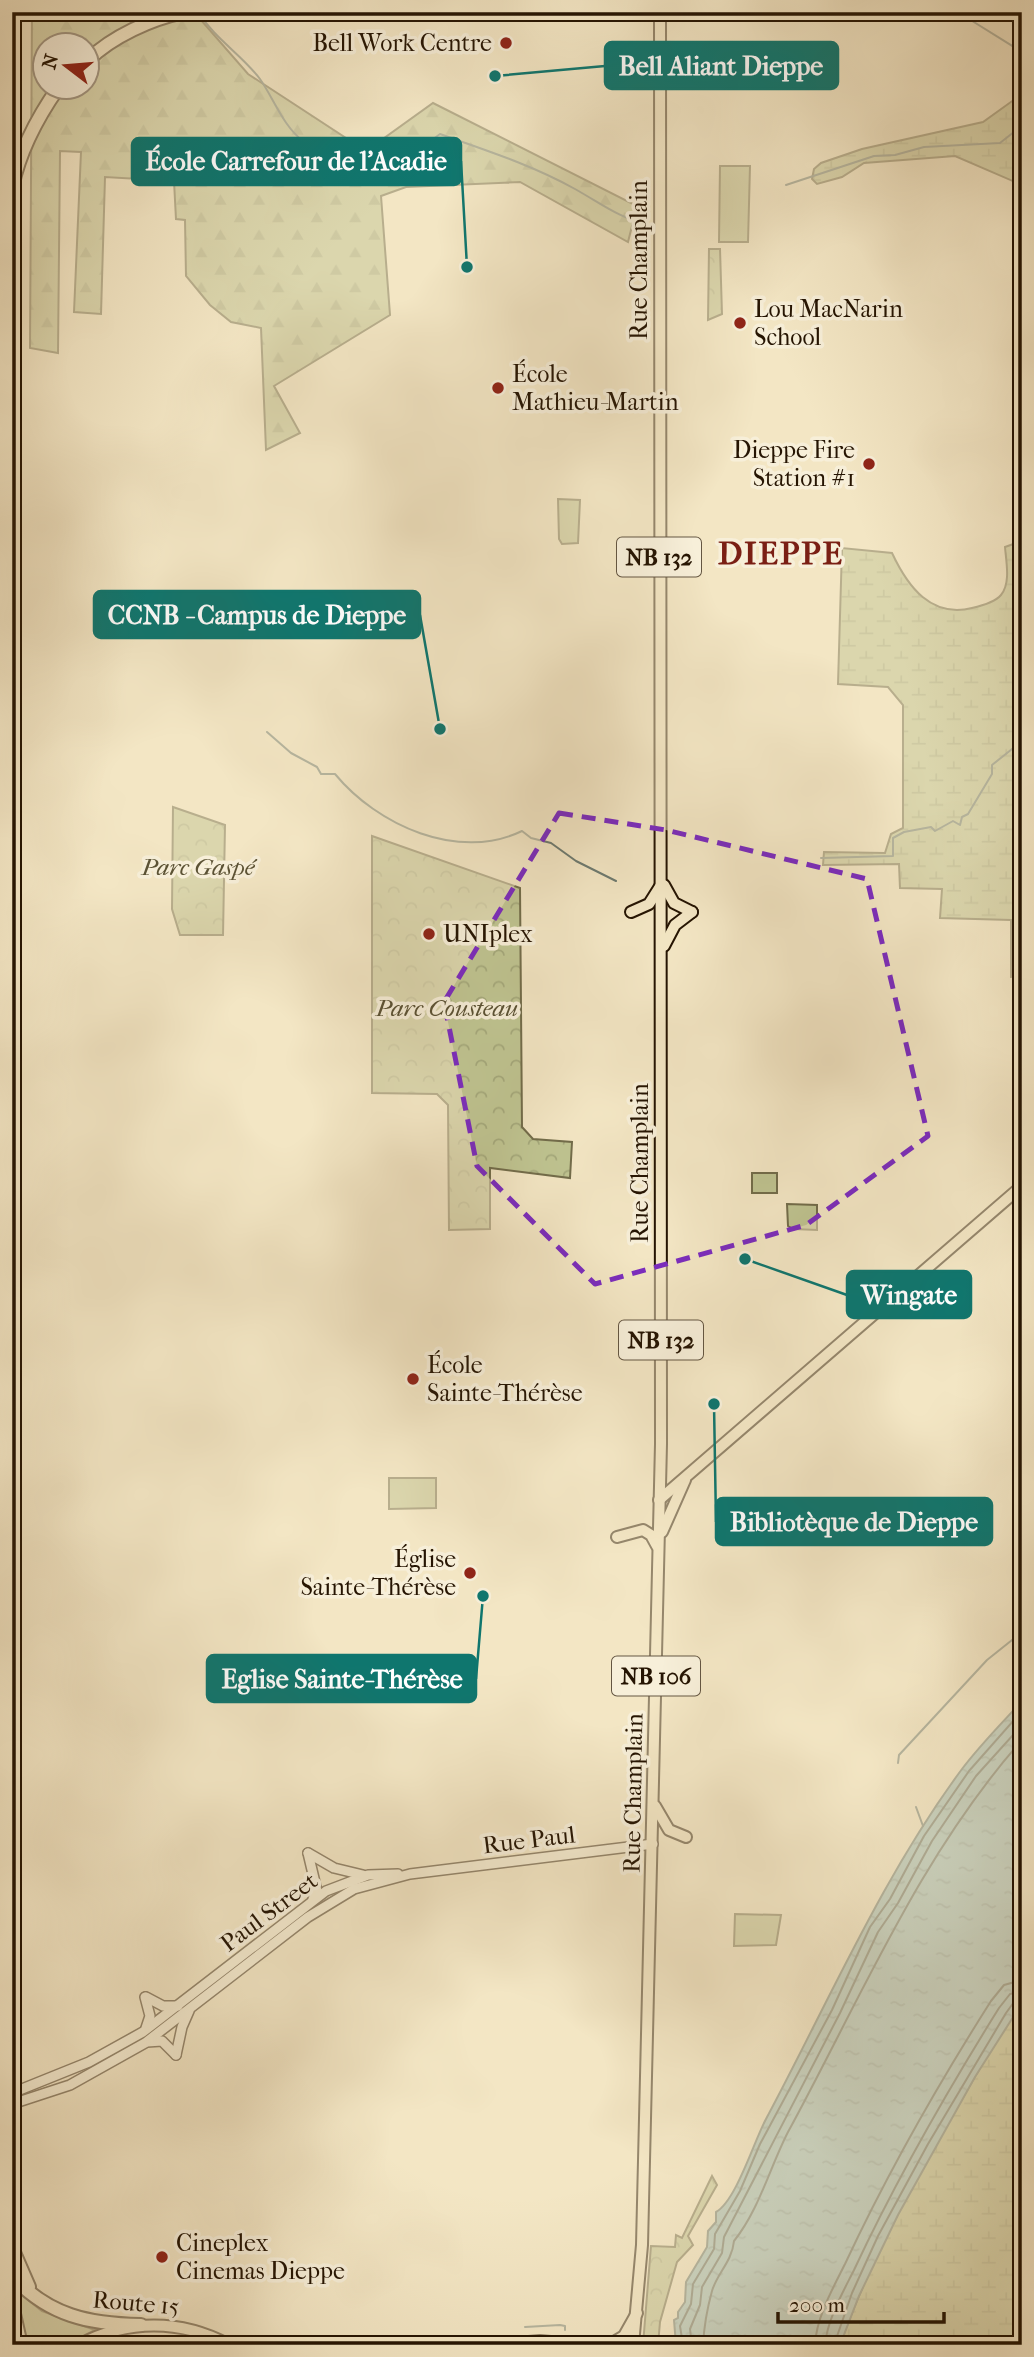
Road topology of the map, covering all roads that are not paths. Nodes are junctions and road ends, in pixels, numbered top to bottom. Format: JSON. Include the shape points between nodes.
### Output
{"nodes":[{"id":1,"x":184,"y":12,"type":"edge"},
{"id":2,"x":660,"y":13,"type":"edge"},
{"id":3,"x":102,"y":51,"type":"edge"},
{"id":4,"x":49,"y":102,"type":"edge"},
{"id":5,"x":12,"y":187,"type":"edge"},
{"id":6,"x":662,"y":883,"type":"junction"},
{"id":7,"x":631,"y":912,"type":"dead end"},
{"id":8,"x":662,"y":952,"type":"junction"},
{"id":9,"x":1022,"y":1186,"type":"edge"},
{"id":10,"x":661,"y":1444,"type":"junction"},
{"id":11,"x":686,"y":1477,"type":"junction"},
{"id":12,"x":659,"y":1500,"type":"junction"},
{"id":13,"x":617,"y":1537,"type":"dead end"},
{"id":14,"x":658,"y":1548,"type":"junction"},
{"id":15,"x":654,"y":1805,"type":"junction"},
{"id":16,"x":686,"y":1837,"type":"dead end"},
{"id":17,"x":653,"y":1844,"type":"junction"},
{"id":18,"x":410,"y":1874,"type":"junction"},
{"id":19,"x":368,"y":1875,"type":"junction"},
{"id":20,"x":308,"y":1905,"type":"junction"},
{"id":21,"x":180,"y":2006,"type":"junction"},
{"id":22,"x":192,"y":2007,"type":"junction"},
{"id":23,"x":143,"y":2032,"type":"junction"},
{"id":24,"x":145,"y":2043,"type":"junction"},
{"id":25,"x":12,"y":2093,"type":"edge"},
{"id":26,"x":12,"y":2104,"type":"edge"},
{"id":27,"x":12,"y":2248,"type":"edge"},
{"id":28,"x":12,"y":2276,"type":"edge"},
{"id":29,"x":41,"y":2300,"type":"junction"},
{"id":30,"x":12,"y":2305,"type":"edge"},
{"id":31,"x":637,"y":2314,"type":"junction"},
{"id":32,"x":141,"y":2325,"type":"junction"},
{"id":33,"x":21,"y":2345,"type":"edge"},
{"id":34,"x":79,"y":2345,"type":"edge"},
{"id":35,"x":229,"y":2345,"type":"edge"},
{"id":36,"x":492,"y":2345,"type":"edge"},
{"id":37,"x":583,"y":2345,"type":"edge"},
{"id":38,"x":609,"y":2345,"type":"edge"},
{"id":39,"x":633,"y":2345,"type":"edge"}],
"edges":[{"from":1,"to":3,"type":"highway","via":[[130,32]]},
{"from":2,"to":6,"type":"main road","name":"Rue Champlain","number":"NB 132"},
{"from":4,"to":5,"type":"highway","via":[[23,150]]},
{"from":6,"to":7,"type":"main road","via":[[649,904]]},
{"from":6,"to":8,"type":"main road","name":"Rue Champlain","number":"NB 132"},
{"from":6,"to":8,"type":"main road","via":[[674,903],[692,912],[667,936]]},
{"from":8,"to":10,"type":"main road","name":"Rue Champlain","number":"NB 132"},
{"from":9,"to":11,"type":"main road"},
{"from":10,"to":11,"type":"main road","via":[[667,1472]]},
{"from":10,"to":12,"type":"main road","name":"Rue Champlain","number":"NB 132"},
{"from":11,"to":12,"type":"main road"},
{"from":11,"to":14,"type":"main road","via":[[665,1520]]},
{"from":12,"to":14,"type":"main road","name":"Rue Champlain","number":"NB 106"},
{"from":13,"to":14,"type":"main road","via":[[643,1530],[652,1535]]},
{"from":14,"to":15,"type":"main road","name":"Rue Champlain","number":"NB 106"},
{"from":15,"to":16,"type":"main road","via":[[666,1827]]},
{"from":15,"to":17,"type":"main road","name":"Rue Champlain","number":"NB 106"},
{"from":17,"to":18,"type":"main road","name":"Rue Paul"},
{"from":17,"to":31,"type":"main road","name":"Rue Champlain","number":"NB 106"},
{"from":18,"to":19,"type":"main road","name":"Paul Street"},
{"from":18,"to":22,"type":"main road","name":"Paul Street","via":[[354,1889],[308,1917]]},
{"from":19,"to":20,"type":"main road","name":"Paul Street","via":[[335,1886]]},
{"from":19,"to":20,"type":"main road","via":[[334,1868],[308,1853],[317,1891]]},
{"from":20,"to":21,"type":"main road","name":"Paul Street"},
{"from":21,"to":23,"type":"main road","name":"Paul Street"},
{"from":21,"to":23,"type":"main road","via":[[163,2006],[145,1997],[150,2016]]},
{"from":22,"to":24,"type":"main road"},
{"from":22,"to":24,"type":"main road","via":[[181,2028],[176,2054],[162,2041]]},
{"from":23,"to":25,"type":"main road","name":"Paul Street","via":[[89,2062]]},
{"from":24,"to":26,"type":"main road","via":[[70,2085]]},
{"from":27,"to":29,"type":"highway","via":[[26,2284]]},
{"from":28,"to":29,"type":"highway","name":"Route 15"},
{"from":29,"to":32,"type":"highway","name":"Route 15","via":[[68,2316]]},
{"from":30,"to":33,"type":"highway"},
{"from":31,"to":38,"type":"main road","via":[[624,2336]]},
{"from":31,"to":39,"type":"main road","number":"NB 106"},
{"from":32,"to":34,"type":"main road"},
{"from":32,"to":35,"type":"main road","name":"Route 15","via":[[185,2328]]},
{"from":36,"to":37,"type":"main road","via":[[540,2341]]}]}
